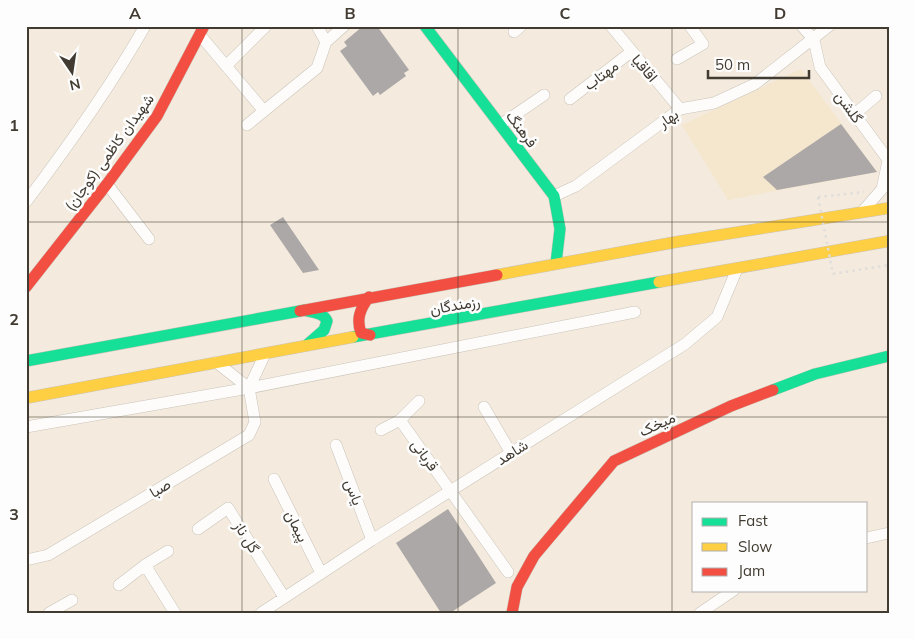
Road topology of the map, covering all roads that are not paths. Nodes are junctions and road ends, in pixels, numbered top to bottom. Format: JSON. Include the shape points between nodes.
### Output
{"nodes":[{"id":1,"x":145,"y":26,"type":"edge"},
{"id":2,"x":266,"y":26,"type":"edge"},
{"id":3,"x":317,"y":26,"type":"edge"},
{"id":4,"x":344,"y":26,"type":"edge"},
{"id":5,"x":425,"y":26,"type":"edge"},
{"id":6,"x":611,"y":26,"type":"edge"},
{"id":7,"x":690,"y":26,"type":"edge"},
{"id":8,"x":802,"y":26,"type":"edge"},
{"id":9,"x":829,"y":26,"type":"edge"},
{"id":10,"x":202,"y":30,"type":"edge"},
{"id":11,"x":814,"y":40,"type":"junction"},
{"id":12,"x":326,"y":42,"type":"junction"},
{"id":13,"x":631,"y":52,"type":"junction"},
{"id":14,"x":677,"y":59,"type":"dead end"},
{"id":15,"x":226,"y":66,"type":"junction"},
{"id":16,"x":544,"y":96,"type":"dead end"},
{"id":17,"x":876,"y":96,"type":"dead end"},
{"id":18,"x":570,"y":99,"type":"dead end"},
{"id":19,"x":680,"y":109,"type":"junction"},
{"id":20,"x":264,"y":111,"type":"junction"},
{"id":21,"x":855,"y":114,"type":"junction"},
{"id":22,"x":247,"y":125,"type":"dead end"},
{"id":23,"x":500,"y":125,"type":"junction"},
{"id":24,"x":888,"y":161,"type":"edge"},
{"id":25,"x":107,"y":184,"type":"junction"},
{"id":26,"x":30,"y":188,"type":"edge"},
{"id":27,"x":554,"y":196,"type":"junction"},
{"id":28,"x":26,"y":202,"type":"edge"},
{"id":29,"x":889,"y":208,"type":"edge"},
{"id":30,"x":862,"y":212,"type":"junction"},
{"id":31,"x":149,"y":240,"type":"dead end"},
{"id":32,"x":889,"y":242,"type":"edge"},
{"id":33,"x":556,"y":264,"type":"junction"},
{"id":34,"x":737,"y":269,"type":"junction"},
{"id":35,"x":26,"y":287,"type":"edge"},
{"id":36,"x":369,"y":297,"type":"junction"},
{"id":37,"x":302,"y":309,"type":"junction"},
{"id":38,"x":634,"y":312,"type":"dead end"},
{"id":39,"x":370,"y":335,"type":"junction"},
{"id":40,"x":304,"y":347,"type":"junction"},
{"id":41,"x":26,"y":350,"type":"edge"},
{"id":42,"x":265,"y":354,"type":"junction"},
{"id":43,"x":889,"y":356,"type":"edge"},
{"id":44,"x":47,"y":357,"type":"junction"},
{"id":45,"x":26,"y":361,"type":"edge"},
{"id":46,"x":216,"y":362,"type":"junction"},
{"id":47,"x":249,"y":388,"type":"junction"},
{"id":48,"x":26,"y":398,"type":"edge"},
{"id":49,"x":419,"y":401,"type":"dead end"},
{"id":50,"x":484,"y":407,"type":"dead end"},
{"id":51,"x":400,"y":420,"type":"junction"},
{"id":52,"x":26,"y":427,"type":"edge"},
{"id":53,"x":381,"y":430,"type":"dead end"},
{"id":54,"x":336,"y":445,"type":"dead end"},
{"id":55,"x":511,"y":453,"type":"junction"},
{"id":56,"x":274,"y":480,"type":"dead end"},
{"id":57,"x":451,"y":490,"type":"junction"},
{"id":58,"x":198,"y":529,"type":"dead end"},
{"id":59,"x":889,"y":533,"type":"edge"},
{"id":60,"x":868,"y":538,"type":"edge"},
{"id":61,"x":372,"y":540,"type":"junction"},
{"id":62,"x":168,"y":551,"type":"dead end"},
{"id":63,"x":26,"y":560,"type":"edge"},
{"id":64,"x":145,"y":565,"type":"junction"},
{"id":65,"x":508,"y":572,"type":"dead end"},
{"id":66,"x":321,"y":573,"type":"junction"},
{"id":67,"x":119,"y":585,"type":"dead end"},
{"id":68,"x":731,"y":592,"type":"edge"},
{"id":69,"x":284,"y":597,"type":"junction"},
{"id":70,"x":72,"y":600,"type":"dead end"},
{"id":71,"x":49,"y":613,"type":"edge"},
{"id":72,"x":175,"y":613,"type":"edge"},
{"id":73,"x":261,"y":613,"type":"edge"},
{"id":74,"x":512,"y":613,"type":"edge"},
{"id":75,"x":700,"y":613,"type":"edge"}],
"edges":[{"from":1,"to":26,"type":"street","via":[[105,92]]},
{"from":2,"to":15,"type":"street"},
{"from":3,"to":12,"type":"street"},
{"from":4,"to":12,"type":"street"},
{"from":5,"to":23,"type":"main road","name":"فرهنگ"},
{"from":6,"to":13,"type":"street","name":"اقاقیا"},
{"from":7,"to":14,"type":"street","via":[[703,44]]},
{"from":8,"to":11,"type":"street","name":"گلشن"},
{"from":9,"to":11,"type":"street","name":"بهار"},
{"from":10,"to":15,"type":"street"},
{"from":10,"to":25,"type":"main road","name":"شهیدان کاظمی (کوجان)","via":[[157,116]]},
{"from":11,"to":19,"type":"street","name":"بهار","via":[[755,84],[714,103]]},
{"from":11,"to":21,"type":"street","name":"گلشن","via":[[820,67]]},
{"from":12,"to":20,"type":"street","via":[[317,68]]},
{"from":13,"to":18,"type":"street","name":"مهتاب"},
{"from":13,"to":19,"type":"street","name":"اقاقیا"},
{"from":15,"to":20,"type":"street"},
{"from":16,"to":23,"type":"street"},
{"from":17,"to":21,"type":"street"},
{"from":19,"to":27,"type":"street","name":"بهار","via":[[576,186]]},
{"from":20,"to":22,"type":"street"},
{"from":21,"to":24,"type":"street","name":"گلشن"},
{"from":23,"to":27,"type":"main road","name":"فرهنگ"},
{"from":24,"to":30,"type":"street","via":[[882,189]]},
{"from":25,"to":31,"type":"street"},
{"from":25,"to":35,"type":"main road","name":"شهیدان کاظمی (کوجان)"},
{"from":26,"to":28,"type":"street"},
{"from":27,"to":33,"type":"main road","name":"فرهنگ","via":[[560,229]]},
{"from":29,"to":30,"type":"main road","name":"رزمندگان"},
{"from":30,"to":33,"type":"main road","name":"رزمندگان"},
{"from":32,"to":34,"type":"main road","name":"رزمندگان"},
{"from":33,"to":36,"type":"main road","name":"رزمندگان"},
{"from":34,"to":39,"type":"main road","name":"رزمندگان"},
{"from":34,"to":55,"type":"street","name":"شاهد","via":[[717,317],[685,344]]},
{"from":36,"to":37,"type":"main road","name":"رزمندگان"},
{"from":36,"to":39,"type":"main road","via":[[357,316],[361,333]]},
{"from":37,"to":40,"type":"main road","via":[[321,314],[327,325],[320,336]]},
{"from":37,"to":44,"type":"main road","name":"رزمندگان"},
{"from":38,"to":47,"type":"street"},
{"from":39,"to":40,"type":"main road","name":"رزمندگان"},
{"from":40,"to":42,"type":"main road","name":"رزمندگان"},
{"from":41,"to":44,"type":"main road"},
{"from":42,"to":46,"type":"main road","name":"رزمندگان"},
{"from":42,"to":47,"type":"street"},
{"from":43,"to":74,"type":"main road","name":"میخک","via":[[815,374],[759,395],[614,461],[534,556],[517,587]]},
{"from":44,"to":45,"type":"main road","name":"رزمندگان"},
{"from":46,"to":47,"type":"street"},
{"from":46,"to":48,"type":"main road","name":"رزمندگان"},
{"from":47,"to":52,"type":"street"},
{"from":47,"to":63,"type":"street","name":"صبا","via":[[255,422],[249,435],[48,555]]},
{"from":49,"to":51,"type":"street"},
{"from":50,"to":55,"type":"street"},
{"from":51,"to":53,"type":"street"},
{"from":51,"to":57,"type":"street","name":"قربانی"},
{"from":54,"to":61,"type":"street","name":"یاس"},
{"from":55,"to":57,"type":"street","name":"شاهد"},
{"from":56,"to":66,"type":"street","name":"پیمان"},
{"from":57,"to":61,"type":"street","name":"شاهد"},
{"from":57,"to":65,"type":"street","name":"قربانی"},
{"from":58,"to":69,"type":"street","name":"گل ناز","via":[[228,508]]},
{"from":59,"to":60,"type":"street"},
{"from":61,"to":66,"type":"street","name":"شاهد"},
{"from":62,"to":64,"type":"street"},
{"from":64,"to":67,"type":"street"},
{"from":64,"to":72,"type":"street"},
{"from":66,"to":69,"type":"street","name":"شاهد"},
{"from":68,"to":75,"type":"street"},
{"from":69,"to":73,"type":"street","name":"شاهد"},
{"from":70,"to":71,"type":"street"}]}
